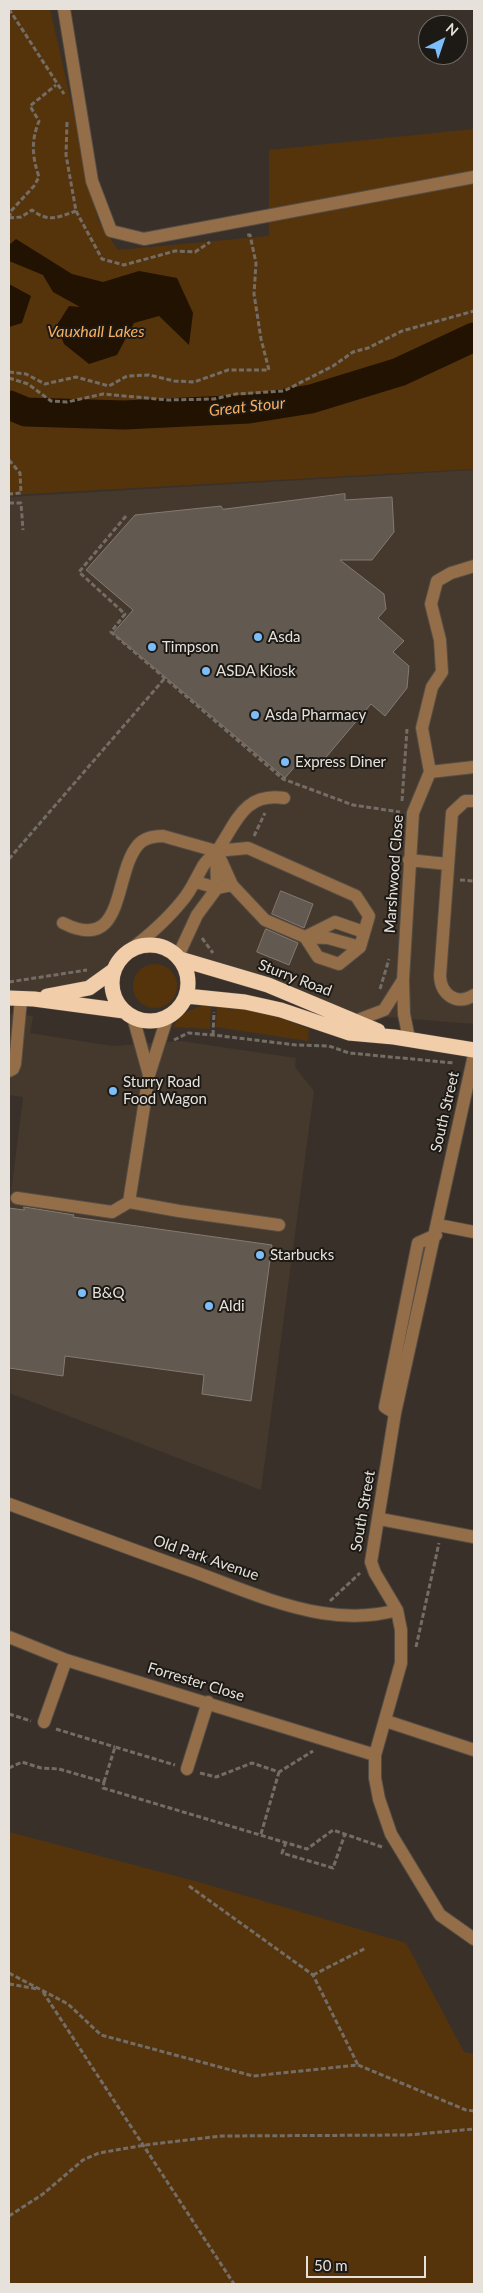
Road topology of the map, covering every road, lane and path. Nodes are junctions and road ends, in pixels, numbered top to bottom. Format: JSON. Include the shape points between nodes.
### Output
{"nodes":[{"id":1,"x":9,"y":9,"type":"edge"},
{"id":2,"x":64,"y":9,"type":"edge"},
{"id":3,"x":56,"y":85,"type":"junction"},
{"id":4,"x":68,"y":99,"type":"dead end"},
{"id":5,"x":67,"y":116,"type":"dead end"},
{"id":6,"x":474,"y":177,"type":"edge"},
{"id":7,"x":76,"y":211,"type":"junction"},
{"id":8,"x":9,"y":218,"type":"edge"},
{"id":9,"x":242,"y":235,"type":"dead end"},
{"id":10,"x":210,"y":242,"type":"dead end"},
{"id":11,"x":474,"y":311,"type":"edge"},
{"id":12,"x":9,"y":372,"type":"edge"},
{"id":13,"x":9,"y":378,"type":"edge"},
{"id":14,"x":9,"y":460,"type":"edge"},
{"id":15,"x":9,"y":494,"type":"edge"},
{"id":16,"x":9,"y":503,"type":"edge"},
{"id":17,"x":126,"y":516,"type":"dead end"},
{"id":18,"x":23,"y":530,"type":"dead end"},
{"id":19,"x":474,"y":566,"type":"edge"},
{"id":20,"x":165,"y":678,"type":"junction"},
{"id":21,"x":474,"y":767,"type":"edge"},
{"id":22,"x":430,"y":772,"type":"junction"},
{"id":23,"x":284,"y":798,"type":"dead end"},
{"id":24,"x":474,"y":801,"type":"edge"},
{"id":25,"x":413,"y":813,"type":"junction"},
{"id":26,"x":216,"y":851,"type":"junction"},
{"id":27,"x":9,"y":859,"type":"edge"},
{"id":28,"x":409,"y":860,"type":"junction"},
{"id":29,"x":447,"y":864,"type":"junction"},
{"id":30,"x":196,"y":882,"type":"junction"},
{"id":31,"x":232,"y":885,"type":"junction"},
{"id":32,"x":216,"y":888,"type":"junction"},
{"id":33,"x":63,"y":923,"type":"dead end"},
{"id":34,"x":364,"y":932,"type":"junction"},
{"id":35,"x":305,"y":937,"type":"junction"},
{"id":36,"x":360,"y":947,"type":"junction"},
{"id":37,"x":126,"y":953,"type":"junction"},
{"id":38,"x":179,"y":958,"type":"junction"},
{"id":39,"x":94,"y":966,"type":"dead end"},
{"id":40,"x":114,"y":970,"type":"junction"},
{"id":41,"x":404,"y":980,"type":"junction"},
{"id":42,"x":9,"y":982,"type":"edge"},
{"id":43,"x":474,"y":995,"type":"edge"},
{"id":44,"x":186,"y":996,"type":"junction"},
{"id":45,"x":21,"y":999,"type":"edge"},
{"id":46,"x":128,"y":1014,"type":"junction"},
{"id":47,"x":167,"y":1018,"type":"junction"},
{"id":48,"x":355,"y":1021,"type":"junction"},
{"id":49,"x":402,"y":1038,"type":"junction"},
{"id":50,"x":172,"y":1040,"type":"dead end"},
{"id":51,"x":474,"y":1056,"type":"edge"},
{"id":52,"x":9,"y":1071,"type":"edge"},
{"id":53,"x":149,"y":1075,"type":"junction"},
{"id":54,"x":17,"y":1198,"type":"dead end"},
{"id":55,"x":129,"y":1202,"type":"junction"},
{"id":56,"x":279,"y":1225,"type":"dead end"},
{"id":57,"x":437,"y":1230,"type":"junction"},
{"id":58,"x":474,"y":1232,"type":"edge"},
{"id":59,"x":9,"y":1504,"type":"edge"},
{"id":60,"x":380,"y":1519,"type":"junction"},
{"id":61,"x":441,"y":1530,"type":"junction"},
{"id":62,"x":474,"y":1536,"type":"edge"},
{"id":63,"x":371,"y":1562,"type":"junction"},
{"id":64,"x":397,"y":1610,"type":"junction"},
{"id":65,"x":319,"y":1612,"type":"junction"},
{"id":66,"x":9,"y":1638,"type":"edge"},
{"id":67,"x":66,"y":1660,"type":"junction"},
{"id":68,"x":401,"y":1663,"type":"junction"},
{"id":69,"x":208,"y":1702,"type":"junction"},
{"id":70,"x":9,"y":1714,"type":"edge"},
{"id":71,"x":386,"y":1720,"type":"junction"},
{"id":72,"x":44,"y":1724,"type":"junction"},
{"id":73,"x":330,"y":1741,"type":"junction"},
{"id":74,"x":115,"y":1747,"type":"junction"},
{"id":75,"x":474,"y":1750,"type":"edge"},
{"id":76,"x":375,"y":1755,"type":"junction"},
{"id":77,"x":9,"y":1768,"type":"edge"},
{"id":78,"x":187,"y":1769,"type":"junction"},
{"id":79,"x":279,"y":1772,"type":"junction"},
{"id":80,"x":104,"y":1782,"type":"junction"},
{"id":81,"x":261,"y":1834,"type":"junction"},
{"id":82,"x":345,"y":1834,"type":"junction"},
{"id":83,"x":286,"y":1842,"type":"junction"},
{"id":84,"x":403,"y":1854,"type":"junction"},
{"id":85,"x":189,"y":1886,"type":"dead end"},
{"id":86,"x":474,"y":1939,"type":"edge"},
{"id":87,"x":366,"y":1948,"type":"dead end"},
{"id":88,"x":9,"y":1973,"type":"edge"},
{"id":89,"x":313,"y":1976,"type":"junction"},
{"id":90,"x":9,"y":1984,"type":"edge"},
{"id":91,"x":42,"y":1990,"type":"junction"},
{"id":92,"x":358,"y":2064,"type":"junction"},
{"id":93,"x":474,"y":2111,"type":"edge"},
{"id":94,"x":473,"y":2130,"type":"edge"},
{"id":95,"x":145,"y":2145,"type":"junction"},
{"id":96,"x":9,"y":2216,"type":"edge"},
{"id":97,"x":234,"y":2284,"type":"edge"}],
"edges":[{"from":1,"to":3,"type":"path"},
{"from":2,"to":6,"type":"street","via":[[92,182],[111,231],[144,239]]},
{"from":3,"to":4,"type":"path"},
{"from":3,"to":8,"type":"path","via":[[30,106],[39,121],[33,138],[33,159],[39,177],[10,212]]},
{"from":5,"to":7,"type":"path","via":[[66,154]]},
{"from":7,"to":8,"type":"path","via":[[56,218],[42,217],[32,210]]},
{"from":7,"to":10,"type":"path","via":[[102,259],[124,265],[174,251],[195,252]]},
{"from":9,"to":12,"type":"path","via":[[250,235],[256,263],[254,294],[269,370],[228,370],[194,382],[149,375],[127,376],[109,386],[76,377],[45,384],[26,374]]},
{"from":11,"to":13,"type":"path","via":[[402,331],[353,352],[333,366],[284,390],[214,399],[168,400],[103,394],[67,402],[51,401],[28,384]]},
{"from":14,"to":15,"type":"path","via":[[20,473],[21,493]]},
{"from":16,"to":18,"type":"path","via":[[21,503]]},
{"from":17,"to":20,"type":"path","via":[[79,572],[125,614],[111,632]]},
{"from":19,"to":22,"type":"street","via":[[438,581],[433,592],[431,604],[440,640],[442,672],[432,687],[422,728]]},
{"from":20,"to":25,"type":"path","via":[[283,779],[353,805]]},
{"from":20,"to":27,"type":"path"},
{"from":21,"to":22,"type":"street"},
{"from":22,"to":25,"type":"street","name":"Marshwood Close"},
{"from":23,"to":26,"type":"street","via":[[273,796],[248,805]]},
{"from":24,"to":29,"type":"street","via":[[465,801],[452,813]]},
{"from":25,"to":28,"type":"street","name":"Marshwood Close"},
{"from":26,"to":30,"type":"street","via":[[202,867]]},
{"from":26,"to":31,"type":"street"},
{"from":26,"to":32,"type":"street"},
{"from":26,"to":33,"type":"street","via":[[173,837],[146,839],[138,844],[131,858],[120,896],[106,922],[86,930],[77,930]]},
{"from":26,"to":34,"type":"street","via":[[248,848],[356,896],[369,916]]},
{"from":28,"to":29,"type":"street"},
{"from":28,"to":41,"type":"street","name":"Marshwood Close"},
{"from":29,"to":43,"type":"street","via":[[440,985],[451,998],[461,1000]]},
{"from":30,"to":32,"type":"street"},
{"from":30,"to":37,"type":"street","via":[[182,902]]},
{"from":31,"to":32,"type":"street"},
{"from":31,"to":35,"type":"street","via":[[265,920]]},
{"from":32,"to":38,"type":"street","via":[[197,915]]},
{"from":34,"to":35,"type":"street","via":[[335,922]]},
{"from":34,"to":36,"type":"street"},
{"from":35,"to":36,"type":"street","via":[[328,938]]},
{"from":35,"to":36,"type":"street","via":[[318,956],[340,964]]},
{"from":37,"to":38,"type":"highway","name":"Sturry Road","via":[[153,944]]},
{"from":37,"to":40,"type":"highway"},
{"from":38,"to":44,"type":"highway","via":[[189,983]]},
{"from":38,"to":48,"type":"highway","name":"Sturry Road","via":[[268,985]]},
{"from":39,"to":42,"type":"path"},
{"from":40,"to":45,"type":"highway","via":[[89,988]]},
{"from":40,"to":46,"type":"highway","via":[[113,992]]},
{"from":41,"to":48,"type":"street","via":[[384,1010]]},
{"from":41,"to":49,"type":"street","name":"Marshwood Close"},
{"from":44,"to":47,"type":"highway"},
{"from":44,"to":49,"type":"highway","name":"Sturry Road","via":[[245,1002],[281,1010],[349,1033]]},
{"from":45,"to":46,"type":"highway"},
{"from":45,"to":52,"type":"street","via":[[15,1064]]},
{"from":46,"to":47,"type":"highway","via":[[144,1021]]},
{"from":46,"to":53,"type":"street"},
{"from":47,"to":53,"type":"street"},
{"from":48,"to":49,"type":"highway","name":"Sturry Road"},
{"from":49,"to":51,"type":"highway","name":"Sturry Road"},
{"from":50,"to":51,"type":"path","via":[[188,1033],[328,1046],[349,1053],[451,1064]]},
{"from":51,"to":57,"type":"street","name":"South Street"},
{"from":53,"to":55,"type":"street"},
{"from":54,"to":55,"type":"street","via":[[112,1212]]},
{"from":55,"to":56,"type":"street"},
{"from":57,"to":58,"type":"street"},
{"from":57,"to":60,"type":"street","name":"South Street","via":[[395,1413]]},
{"from":59,"to":65,"type":"street","name":"Old Park Avenue","via":[[222,1582]]},
{"from":60,"to":61,"type":"street"},
{"from":60,"to":63,"type":"street","name":"South Street"},
{"from":61,"to":62,"type":"street"},
{"from":61,"to":68,"type":"path","via":[[415,1654]]},
{"from":63,"to":64,"type":"street","name":"South Street"},
{"from":63,"to":65,"type":"path"},
{"from":64,"to":65,"type":"street","name":"Old Park Avenue","via":[[363,1616]]},
{"from":64,"to":68,"type":"street","name":"South Street"},
{"from":66,"to":67,"type":"street","name":"Forrester Close"},
{"from":67,"to":69,"type":"street","name":"Forrester Close"},
{"from":67,"to":72,"type":"street"},
{"from":68,"to":71,"type":"street","name":"South Street"},
{"from":69,"to":73,"type":"street","name":"Forrester Close"},
{"from":69,"to":78,"type":"street"},
{"from":70,"to":72,"type":"path"},
{"from":71,"to":75,"type":"street"},
{"from":71,"to":76,"type":"street","name":"South Street"},
{"from":72,"to":74,"type":"path"},
{"from":73,"to":76,"type":"street","name":"Forrester Close"},
{"from":73,"to":79,"type":"path"},
{"from":74,"to":78,"type":"path"},
{"from":74,"to":80,"type":"path"},
{"from":76,"to":84,"type":"street","name":"South Street","via":[[379,1799],[391,1834]]},
{"from":77,"to":80,"type":"path","via":[[22,1762]]},
{"from":78,"to":79,"type":"path","via":[[216,1777],[252,1763]]},
{"from":79,"to":81,"type":"path"},
{"from":80,"to":81,"type":"path","via":[[103,1788]]},
{"from":81,"to":83,"type":"path"},
{"from":82,"to":83,"type":"path","via":[[333,1830],[307,1849]]},
{"from":82,"to":83,"type":"path","via":[[333,1868],[282,1853]]},
{"from":82,"to":84,"type":"path"},
{"from":84,"to":86,"type":"street","name":"South Street","via":[[440,1914]]},
{"from":85,"to":89,"type":"path"},
{"from":87,"to":89,"type":"path"},
{"from":88,"to":91,"type":"path"},
{"from":89,"to":92,"type":"path"},
{"from":90,"to":91,"type":"path"},
{"from":91,"to":92,"type":"path","via":[[68,2004],[101,2035],[253,2076]]},
{"from":91,"to":95,"type":"path"},
{"from":92,"to":93,"type":"path"},
{"from":94,"to":95,"type":"path","via":[[408,2135],[221,2136]]},
{"from":95,"to":96,"type":"path","via":[[99,2153],[83,2160],[43,2194]]},
{"from":95,"to":97,"type":"path"}]}
